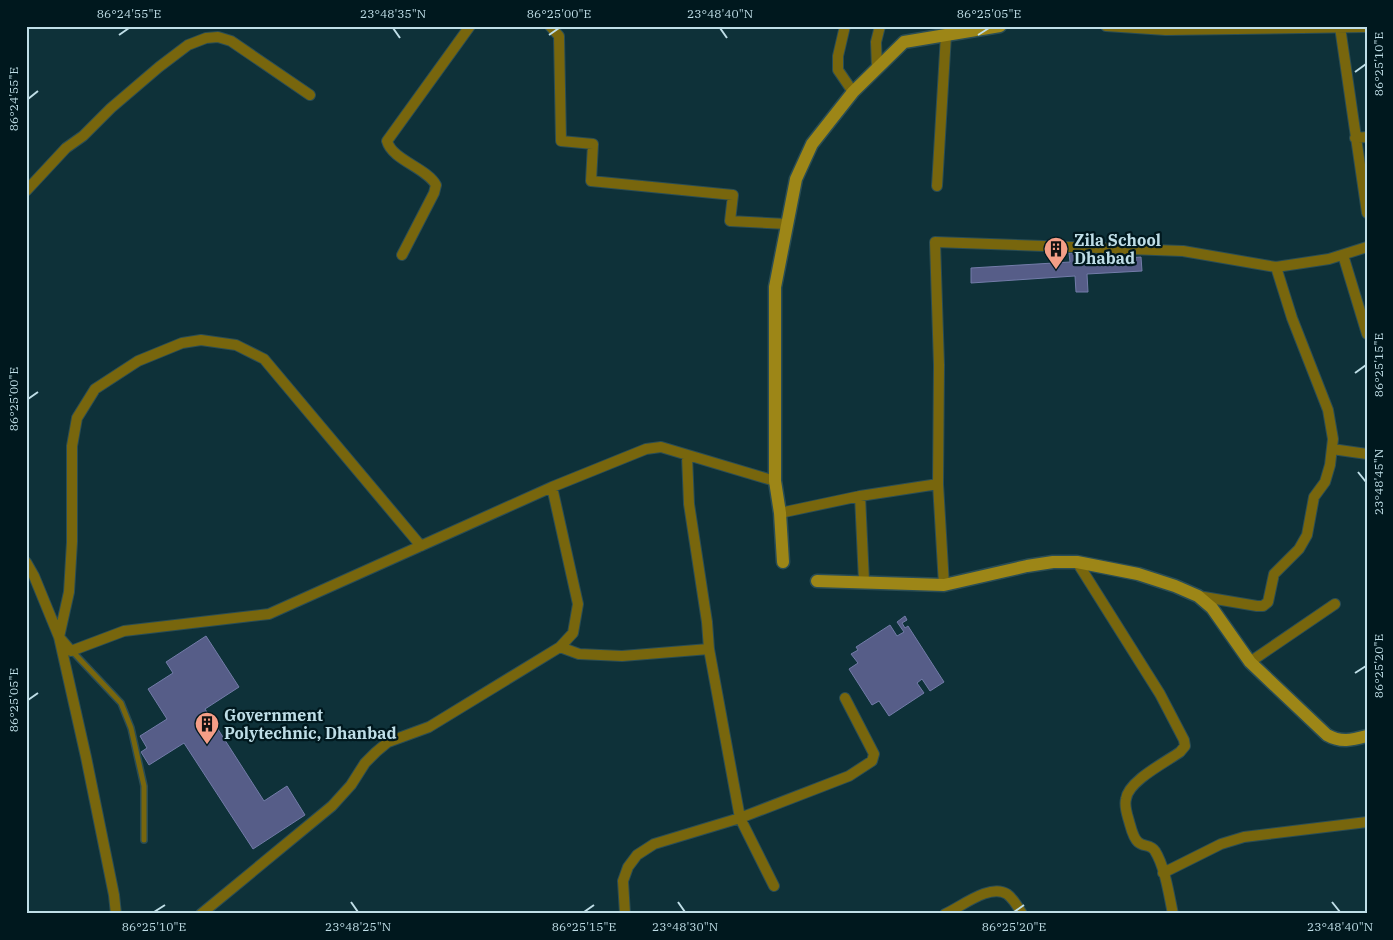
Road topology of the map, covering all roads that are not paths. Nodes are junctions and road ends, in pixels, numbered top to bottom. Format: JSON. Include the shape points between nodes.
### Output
{"nodes":[{"id":1,"x":470,"y":26,"type":"edge"},
{"id":2,"x":550,"y":26,"type":"edge"},
{"id":3,"x":845,"y":26,"type":"edge"},
{"id":4,"x":880,"y":26,"type":"edge"},
{"id":5,"x":1000,"y":26,"type":"edge"},
{"id":6,"x":1106,"y":26,"type":"edge"},
{"id":7,"x":1340,"y":27,"type":"edge"},
{"id":8,"x":1367,"y":27,"type":"edge"},
{"id":9,"x":946,"y":35,"type":"junction"},
{"id":10,"x":877,"y":68,"type":"junction"},
{"id":11,"x":853,"y":92,"type":"junction"},
{"id":12,"x":310,"y":95,"type":"dead end"},
{"id":13,"x":1367,"y":137,"type":"edge"},
{"id":14,"x":1355,"y":138,"type":"junction"},
{"id":15,"x":937,"y":186,"type":"dead end"},
{"id":16,"x":26,"y":191,"type":"edge"},
{"id":17,"x":1367,"y":213,"type":"edge"},
{"id":18,"x":787,"y":224,"type":"junction"},
{"id":19,"x":1367,"y":247,"type":"edge"},
{"id":20,"x":402,"y":255,"type":"dead end"},
{"id":21,"x":1343,"y":256,"type":"junction"},
{"id":22,"x":1276,"y":266,"type":"junction"},
{"id":23,"x":1367,"y":334,"type":"edge"},
{"id":24,"x":1332,"y":449,"type":"junction"},
{"id":25,"x":1367,"y":454,"type":"edge"},
{"id":26,"x":688,"y":456,"type":"junction"},
{"id":27,"x":775,"y":481,"type":"junction"},
{"id":28,"x":938,"y":484,"type":"junction"},
{"id":29,"x":552,"y":488,"type":"junction"},
{"id":30,"x":860,"y":496,"type":"junction"},
{"id":31,"x":780,"y":513,"type":"junction"},
{"id":32,"x":421,"y":546,"type":"junction"},
{"id":33,"x":26,"y":562,"type":"edge"},
{"id":34,"x":783,"y":562,"type":"dead end"},
{"id":35,"x":1076,"y":562,"type":"junction"},
{"id":36,"x":817,"y":581,"type":"dead end"},
{"id":37,"x":864,"y":581,"type":"junction"},
{"id":38,"x":944,"y":585,"type":"junction"},
{"id":39,"x":1198,"y":596,"type":"junction"},
{"id":40,"x":1335,"y":604,"type":"dead end"},
{"id":41,"x":59,"y":637,"type":"junction"},
{"id":42,"x":560,"y":647,"type":"junction"},
{"id":43,"x":709,"y":649,"type":"junction"},
{"id":44,"x":71,"y":651,"type":"junction"},
{"id":45,"x":1250,"y":662,"type":"junction"},
{"id":46,"x":845,"y":698,"type":"dead end"},
{"id":47,"x":1367,"y":736,"type":"edge"},
{"id":48,"x":740,"y":818,"type":"junction"},
{"id":49,"x":1367,"y":822,"type":"edge"},
{"id":50,"x":144,"y":840,"type":"dead end"},
{"id":51,"x":1163,"y":873,"type":"junction"},
{"id":52,"x":774,"y":886,"type":"dead end"},
{"id":53,"x":116,"y":914,"type":"edge"},
{"id":54,"x":201,"y":914,"type":"edge"},
{"id":55,"x":625,"y":914,"type":"edge"},
{"id":56,"x":945,"y":914,"type":"edge"},
{"id":57,"x":1022,"y":914,"type":"edge"},
{"id":58,"x":1173,"y":914,"type":"edge"}],
"edges":[{"from":1,"to":20,"type":"street","via":[[387,141],[392,150],[436,185]]},
{"from":2,"to":18,"type":"street","via":[[559,36],[561,141],[592,144],[590,182],[733,195],[730,221]]},
{"from":3,"to":11,"type":"street","via":[[838,70]]},
{"from":4,"to":10,"type":"street","via":[[876,42]]},
{"from":5,"to":9,"type":"street"},
{"from":6,"to":7,"type":"street","via":[[1166,30]]},
{"from":7,"to":8,"type":"street"},
{"from":7,"to":14,"type":"street"},
{"from":9,"to":10,"type":"street","via":[[904,42]]},
{"from":9,"to":15,"type":"street"},
{"from":10,"to":11,"type":"street"},
{"from":11,"to":18,"type":"street","via":[[812,144],[796,179]]},
{"from":12,"to":16,"type":"street","via":[[231,41],[206,38],[188,45],[158,67],[66,148]]},
{"from":13,"to":14,"type":"street"},
{"from":14,"to":17,"type":"street"},
{"from":18,"to":27,"type":"street","via":[[775,286]]},
{"from":19,"to":21,"type":"street"},
{"from":21,"to":22,"type":"street"},
{"from":21,"to":23,"type":"street"},
{"from":22,"to":24,"type":"street","via":[[1292,318],[1328,410]]},
{"from":22,"to":28,"type":"street","via":[[1183,252],[935,242]]},
{"from":24,"to":25,"type":"street"},
{"from":24,"to":39,"type":"street","via":[[1325,482],[1314,497],[1307,535],[1299,549],[1274,574],[1268,602],[1257,606]]},
{"from":26,"to":27,"type":"street"},
{"from":26,"to":29,"type":"street","via":[[661,447],[646,449]]},
{"from":26,"to":43,"type":"street","via":[[689,504],[708,622]]},
{"from":27,"to":31,"type":"street"},
{"from":28,"to":30,"type":"street"},
{"from":28,"to":38,"type":"street"},
{"from":29,"to":32,"type":"street"},
{"from":29,"to":42,"type":"street","via":[[578,604],[573,633]]},
{"from":30,"to":31,"type":"street"},
{"from":30,"to":37,"type":"street"},
{"from":31,"to":34,"type":"street"},
{"from":32,"to":41,"type":"street","via":[[264,359],[236,345],[201,340],[182,343],[138,361],[95,389],[77,418],[72,446],[70,592]]},
{"from":32,"to":44,"type":"street","via":[[269,614],[124,631]]},
{"from":33,"to":41,"type":"street"},
{"from":35,"to":38,"type":"street","via":[[1028,566]]},
{"from":35,"to":39,"type":"street","via":[[1138,574]]},
{"from":35,"to":51,"type":"street","via":[[1160,694],[1184,740],[1185,746],[1180,752],[1134,784],[1125,800],[1135,837],[1156,851]]},
{"from":36,"to":37,"type":"street"},
{"from":37,"to":38,"type":"street"},
{"from":39,"to":45,"type":"street","via":[[1212,608]]},
{"from":40,"to":45,"type":"street"},
{"from":41,"to":44,"type":"street"},
{"from":41,"to":53,"type":"street"},
{"from":42,"to":43,"type":"street","via":[[579,654],[622,656]]},
{"from":42,"to":54,"type":"street","via":[[429,727],[388,742],[365,763],[332,806]]},
{"from":43,"to":48,"type":"street"},
{"from":44,"to":50,"type":"lane","via":[[121,703],[131,728],[144,786]]},
{"from":45,"to":47,"type":"street","via":[[1327,735],[1344,741]]},
{"from":46,"to":48,"type":"street","via":[[874,754],[872,761],[849,776]]},
{"from":48,"to":52,"type":"street"},
{"from":48,"to":55,"type":"street","via":[[654,844],[637,855],[623,881]]},
{"from":49,"to":51,"type":"street","via":[[1244,837],[1222,844]]},
{"from":51,"to":58,"type":"street"},
{"from":56,"to":57,"type":"street","via":[[992,891],[1007,894]]}]}
